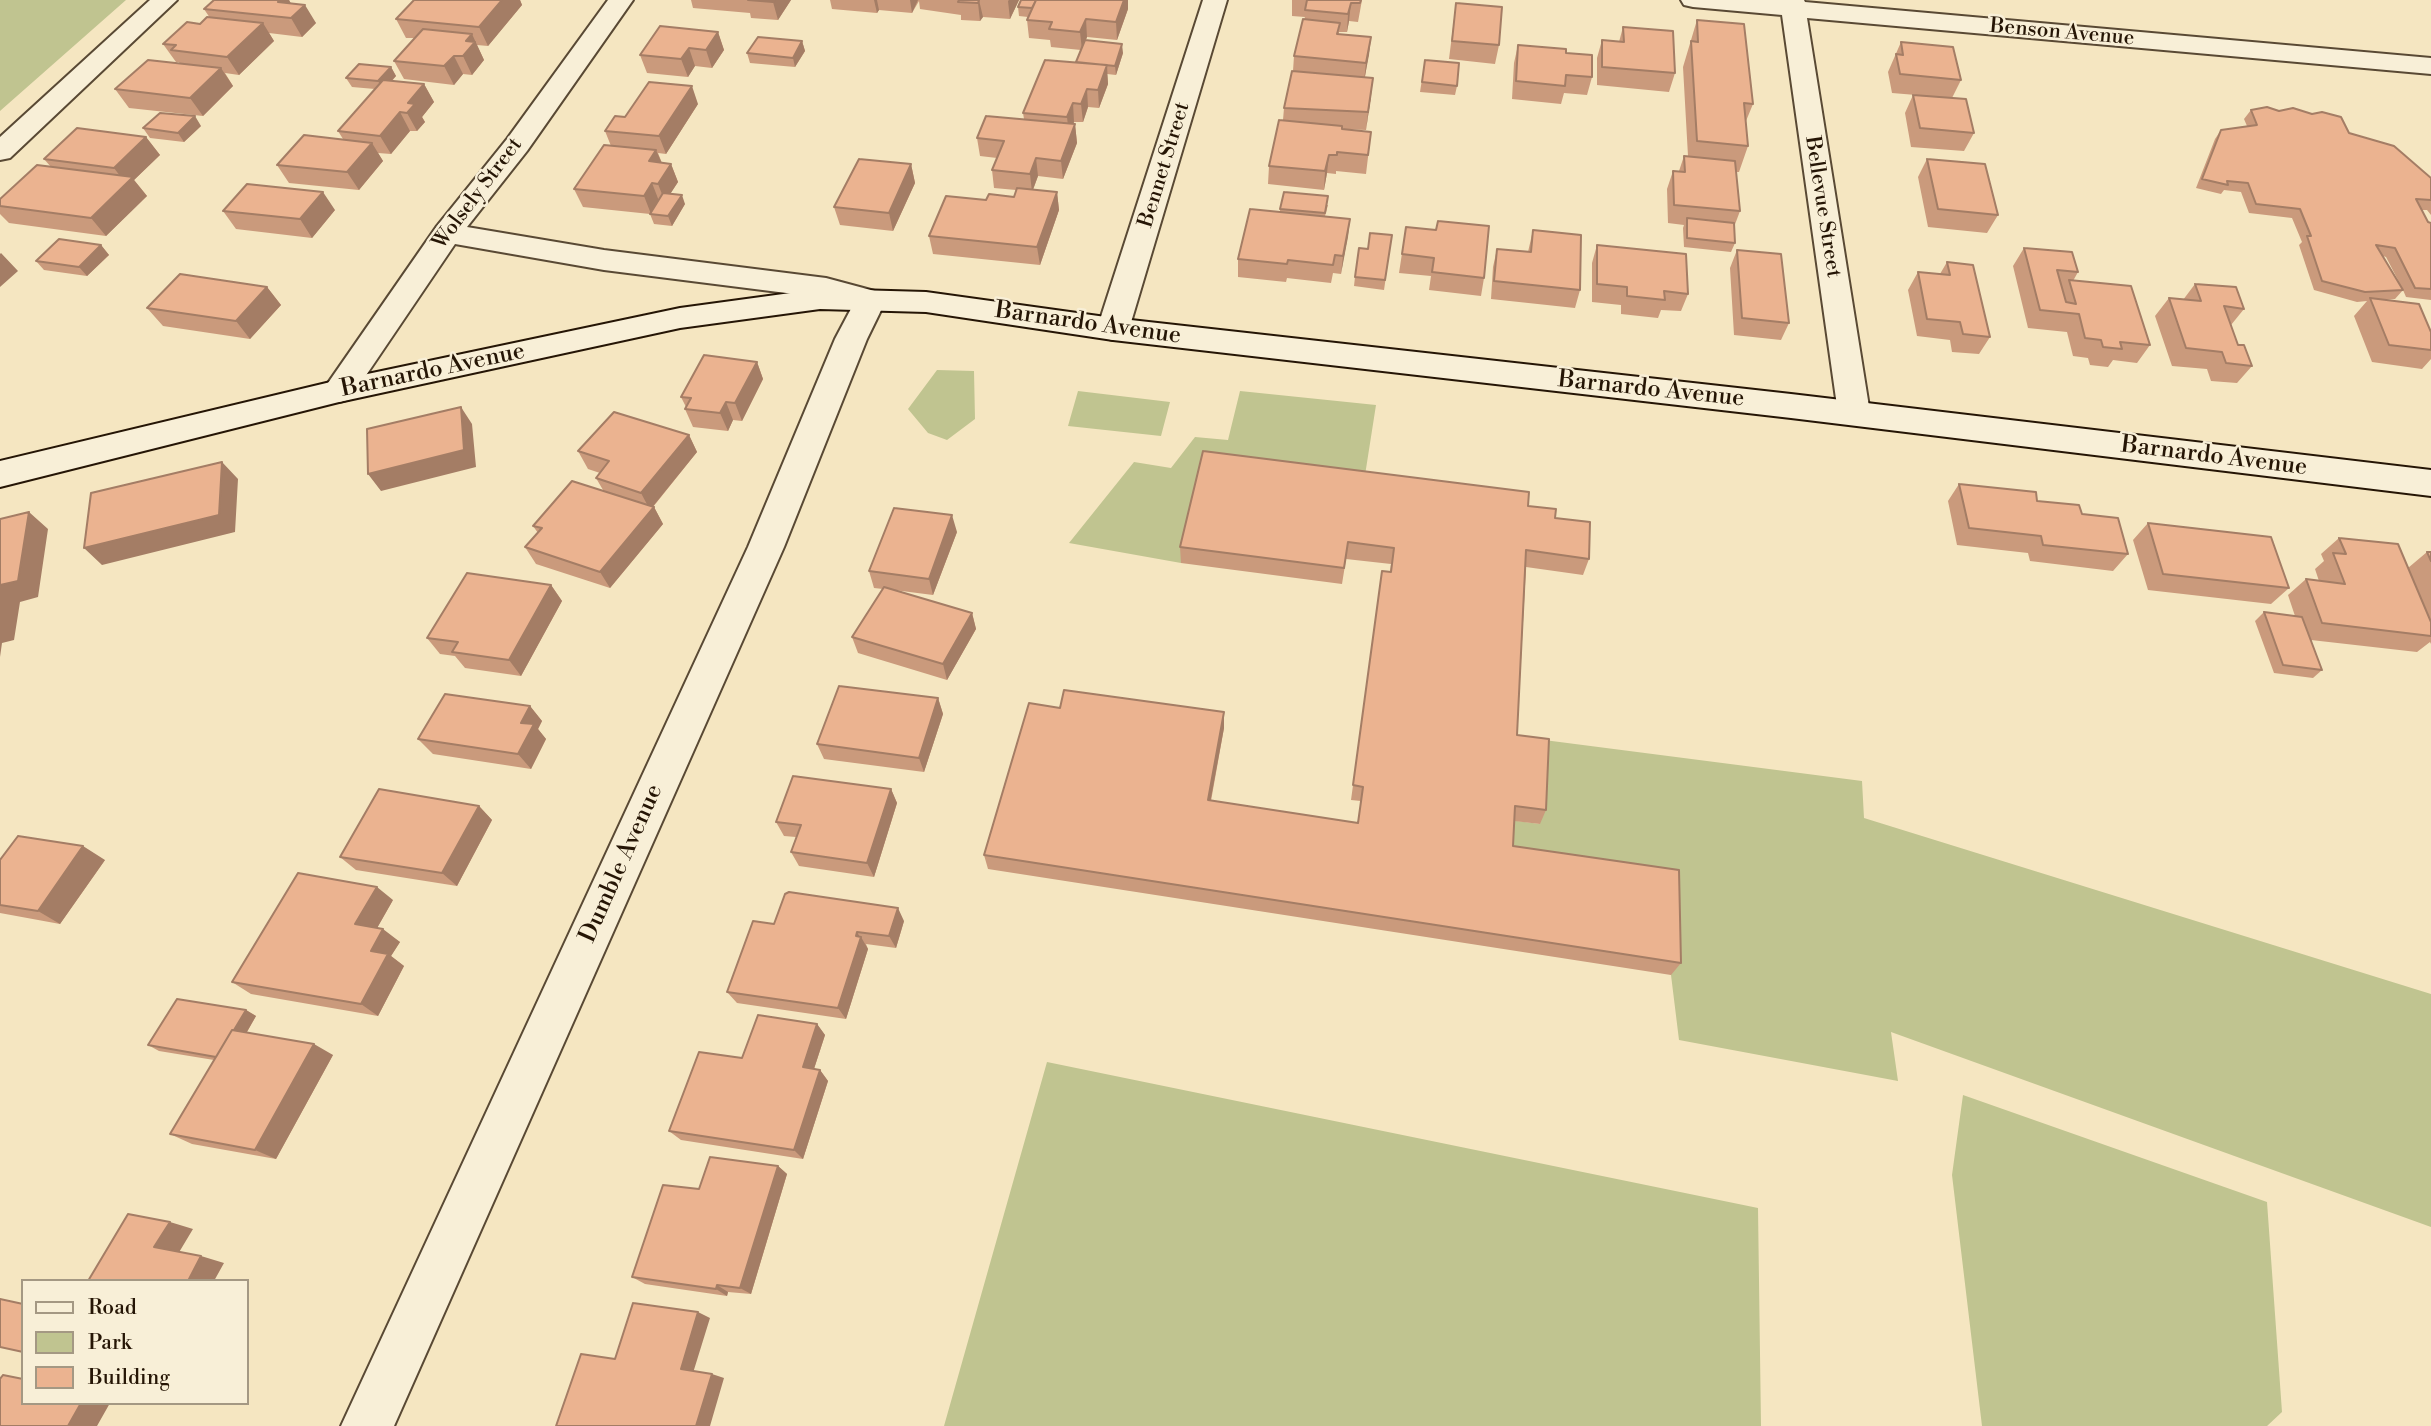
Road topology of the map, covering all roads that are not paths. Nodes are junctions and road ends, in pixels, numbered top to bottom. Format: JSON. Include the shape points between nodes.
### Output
{"nodes":[{"id":1,"x":165,"y":0,"type":"edge"},
{"id":2,"x":621,"y":0,"type":"edge"},
{"id":3,"x":1215,"y":0,"type":"edge"},
{"id":4,"x":1693,"y":0,"type":"edge"},
{"id":5,"x":1792,"y":5,"type":"edge"},
{"id":6,"x":2431,"y":66,"type":"edge"},
{"id":7,"x":0,"y":152,"type":"edge"},
{"id":8,"x":447,"y":233,"type":"junction"},
{"id":9,"x":871,"y":300,"type":"junction"},
{"id":10,"x":1113,"y":329,"type":"junction"},
{"id":11,"x":339,"y":391,"type":"junction"},
{"id":12,"x":1854,"y":413,"type":"junction"},
{"id":13,"x":0,"y":474,"type":"edge"},
{"id":14,"x":2431,"y":483,"type":"edge"},
{"id":15,"x":367,"y":1426,"type":"edge"}],
"edges":[{"from":1,"to":7,"type":"street"},
{"from":2,"to":8,"type":"street","name":"Wolsely Street"},
{"from":3,"to":10,"type":"street","name":"Bennet Street"},
{"from":4,"to":5,"type":"street","name":"Benson Avenue"},
{"from":5,"to":6,"type":"street","name":"Benson Avenue"},
{"from":5,"to":12,"type":"street","name":"Bellevue Street"},
{"from":8,"to":9,"type":"street","name":"Barnardo Avenue","via":[[604,260],[826,288]]},
{"from":8,"to":11,"type":"street","name":"Wolsely Street"},
{"from":9,"to":10,"type":"street","name":"Barnardo Avenue","via":[[926,302]]},
{"from":9,"to":11,"type":"street","name":"Barnardo Avenue","via":[[820,299],[680,318]]},
{"from":9,"to":15,"type":"street","name":"Dumble Avenue","via":[[766,547]]},
{"from":10,"to":12,"type":"street","name":"Barnardo Avenue"},
{"from":11,"to":13,"type":"street","name":"Barnardo Avenue"},
{"from":12,"to":14,"type":"street","name":"Barnardo Avenue"}]}
